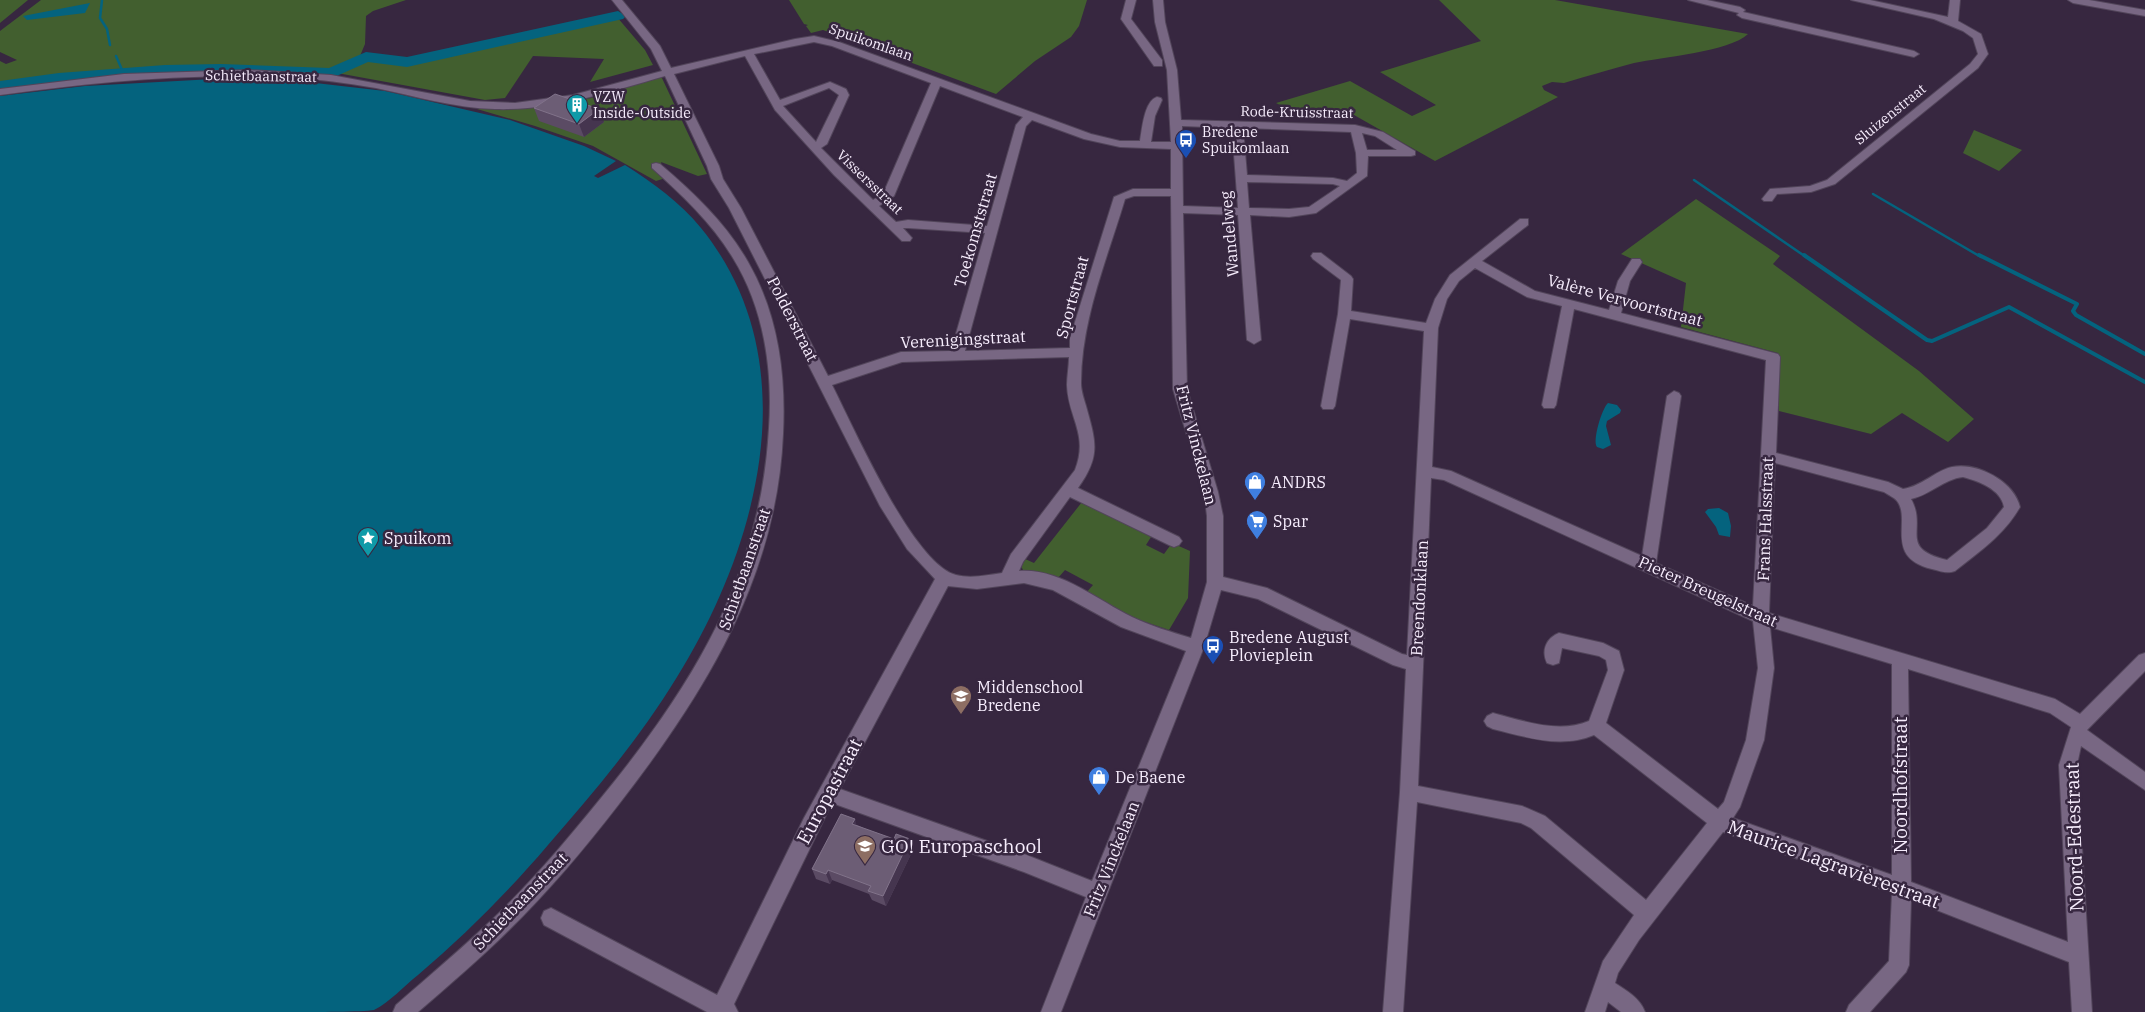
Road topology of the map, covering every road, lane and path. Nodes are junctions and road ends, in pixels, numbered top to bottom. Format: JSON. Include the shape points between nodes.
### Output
{"nodes":[{"id":1,"x":617,"y":0,"type":"edge"},
{"id":2,"x":1131,"y":0,"type":"edge"},
{"id":3,"x":1158,"y":0,"type":"edge"},
{"id":4,"x":1693,"y":0,"type":"edge"},
{"id":5,"x":1745,"y":0,"type":"edge"},
{"id":6,"x":1856,"y":0,"type":"edge"},
{"id":7,"x":1954,"y":0,"type":"edge"},
{"id":8,"x":2073,"y":0,"type":"edge"},
{"id":9,"x":2145,"y":13,"type":"edge"},
{"id":10,"x":1740,"y":17,"type":"junction"},
{"id":11,"x":1953,"y":21,"type":"junction"},
{"id":12,"x":748,"y":53,"type":"junction"},
{"id":13,"x":1914,"y":54,"type":"dead end"},
{"id":14,"x":1170,"y":59,"type":"junction"},
{"id":15,"x":669,"y":72,"type":"junction"},
{"id":16,"x":937,"y":82,"type":"junction"},
{"id":17,"x":0,"y":92,"type":"edge"},
{"id":18,"x":1157,"y":100,"type":"dead end"},
{"id":19,"x":777,"y":105,"type":"junction"},
{"id":20,"x":521,"y":106,"type":"joint"},
{"id":21,"x":1029,"y":117,"type":"junction"},
{"id":22,"x":1176,"y":123,"type":"junction"},
{"id":23,"x":1237,"y":126,"type":"junction"},
{"id":24,"x":1355,"y":128,"type":"junction"},
{"id":25,"x":1146,"y":145,"type":"junction"},
{"id":26,"x":1176,"y":146,"type":"junction"},
{"id":27,"x":814,"y":147,"type":"junction"},
{"id":28,"x":1362,"y":153,"type":"junction"},
{"id":29,"x":656,"y":166,"type":"dead end"},
{"id":30,"x":1241,"y":178,"type":"junction"},
{"id":31,"x":1349,"y":185,"type":"junction"},
{"id":32,"x":1177,"y":193,"type":"junction"},
{"id":33,"x":1768,"y":199,"type":"dead end"},
{"id":34,"x":873,"y":205,"type":"junction"},
{"id":35,"x":1177,"y":209,"type":"junction"},
{"id":36,"x":1243,"y":212,"type":"junction"},
{"id":37,"x":1524,"y":222,"type":"dead end"},
{"id":38,"x":894,"y":226,"type":"junction"},
{"id":39,"x":991,"y":230,"type":"junction"},
{"id":40,"x":906,"y":238,"type":"dead end"},
{"id":41,"x":1317,"y":256,"type":"dead end"},
{"id":42,"x":1474,"y":262,"type":"junction"},
{"id":43,"x":1636,"y":262,"type":"dead end"},
{"id":44,"x":1569,"y":304,"type":"junction"},
{"id":45,"x":1344,"y":314,"type":"junction"},
{"id":46,"x":1614,"y":316,"type":"junction"},
{"id":47,"x":1430,"y":328,"type":"junction"},
{"id":48,"x":1254,"y":340,"type":"dead end"},
{"id":49,"x":1076,"y":352,"type":"junction"},
{"id":50,"x":957,"y":355,"type":"junction"},
{"id":51,"x":1773,"y":357,"type":"joint"},
{"id":52,"x":825,"y":382,"type":"junction"},
{"id":53,"x":1674,"y":396,"type":"dead end"},
{"id":54,"x":1549,"y":405,"type":"dead end"},
{"id":55,"x":1328,"y":406,"type":"dead end"},
{"id":56,"x":1768,"y":456,"type":"junction"},
{"id":57,"x":1425,"y":472,"type":"junction"},
{"id":58,"x":1069,"y":490,"type":"junction"},
{"id":59,"x":1903,"y":495,"type":"junction"},
{"id":60,"x":1174,"y":541,"type":"dead end"},
{"id":61,"x":1648,"y":565,"type":"junction"},
{"id":62,"x":1008,"y":577,"type":"junction"},
{"id":63,"x":944,"y":578,"type":"junction"},
{"id":64,"x":1215,"y":582,"type":"junction"},
{"id":65,"x":1761,"y":617,"type":"junction"},
{"id":66,"x":1196,"y":647,"type":"junction"},
{"id":67,"x":1553,"y":658,"type":"dead end"},
{"id":68,"x":2145,"y":660,"type":"edge"},
{"id":69,"x":1900,"y":661,"type":"junction"},
{"id":70,"x":1416,"y":664,"type":"junction"},
{"id":71,"x":1493,"y":721,"type":"dead end"},
{"id":72,"x":1596,"y":726,"type":"junction"},
{"id":73,"x":2079,"y":728,"type":"junction"},
{"id":74,"x":2145,"y":782,"type":"edge"},
{"id":75,"x":1409,"y":792,"type":"junction"},
{"id":76,"x":828,"y":793,"type":"junction"},
{"id":77,"x":1720,"y":822,"type":"junction"},
{"id":78,"x":1900,"y":887,"type":"junction"},
{"id":79,"x":1097,"y":892,"type":"junction"},
{"id":80,"x":1646,"y":913,"type":"junction"},
{"id":81,"x":551,"y":918,"type":"dead end"},
{"id":82,"x":2079,"y":956,"type":"junction"},
{"id":83,"x":1602,"y":987,"type":"junction"},
{"id":84,"x":725,"y":1010,"type":"edge"},
{"id":85,"x":403,"y":1012,"type":"edge"},
{"id":86,"x":1051,"y":1012,"type":"edge"},
{"id":87,"x":1394,"y":1012,"type":"edge"},
{"id":88,"x":1595,"y":1012,"type":"edge"},
{"id":89,"x":1635,"y":1012,"type":"edge"},
{"id":90,"x":1856,"y":1012,"type":"edge"},
{"id":91,"x":2082,"y":1012,"type":"edge"}],
"edges":[{"from":1,"to":15,"type":"street","name":"Polderstraat","via":[[656,48]]},
{"from":2,"to":14,"type":"street","via":[[1127,22],[1157,62]]},
{"from":3,"to":14,"type":"street","name":"Fritz Vinckelaan"},
{"from":4,"to":10,"type":"street"},
{"from":5,"to":10,"type":"street"},
{"from":6,"to":11,"type":"street"},
{"from":7,"to":11,"type":"street"},
{"from":8,"to":9,"type":"street"},
{"from":10,"to":13,"type":"street"},
{"from":11,"to":33,"type":"street","name":"Sluizenstraat","via":[[1980,41],[1983,54],[1974,66],[1831,182],[1811,189],[1774,191]]},
{"from":12,"to":15,"type":"street","name":"Spuikomlaan"},
{"from":12,"to":16,"type":"street","name":"Spuikomlaan","via":[[801,40],[819,40]]},
{"from":12,"to":19,"type":"street","name":"Vissersstraat"},
{"from":14,"to":22,"type":"street","name":"Fritz Vinckelaan"},
{"from":15,"to":20,"type":"street","name":"Spuikomlaan","via":[[577,97]]},
{"from":15,"to":52,"type":"street","name":"Polderstraat","via":[[717,180],[735,208]]},
{"from":16,"to":21,"type":"street","name":"Spuikomlaan"},
{"from":16,"to":34,"type":"street","via":[[888,196]]},
{"from":17,"to":20,"type":"street","name":"Schietbaanstraat","via":[[134,77],[292,75],[364,82],[471,104]]},
{"from":18,"to":25,"type":"street","via":[[1150,116]]},
{"from":19,"to":27,"type":"street","name":"Vissersstraat"},
{"from":19,"to":27,"type":"street","name":"Vissersstraat","via":[[824,86],[842,91],[844,95],[821,144]]},
{"from":21,"to":25,"type":"street","name":"Spuikomlaan","via":[[1102,140]]},
{"from":21,"to":39,"type":"street","name":"Toekomststraat","via":[[1021,125]]},
{"from":22,"to":23,"type":"street","name":"Rode-Kruisstraat"},
{"from":22,"to":26,"type":"street","name":"Fritz Vinckelaan"},
{"from":23,"to":24,"type":"street","name":"Rode-Kruisstraat"},
{"from":23,"to":30,"type":"street","name":"Wandelweg"},
{"from":24,"to":28,"type":"street"},
{"from":24,"to":28,"type":"street","name":"Rode-Kruisstraat","via":[[1379,134],[1411,153]]},
{"from":25,"to":26,"type":"street","name":"Spuikomlaan"},
{"from":26,"to":32,"type":"street","name":"Fritz Vinckelaan"},
{"from":27,"to":34,"type":"street","name":"Vissersstraat"},
{"from":28,"to":31,"type":"street","via":[[1363,174]]},
{"from":29,"to":85,"type":"street","name":"Schietbaanstraat","via":[[725,235],[742,261],[769,328],[776,372],[777,441],[765,512],[752,556],[720,641],[673,718],[634,771],[503,922]]},
{"from":30,"to":31,"type":"street","via":[[1333,181]]},
{"from":30,"to":36,"type":"street","name":"Wandelweg"},
{"from":31,"to":36,"type":"street","via":[[1307,211]]},
{"from":32,"to":35,"type":"street","name":"Fritz Vinckelaan"},
{"from":32,"to":49,"type":"street","name":"Sportstraat","via":[[1133,192],[1120,197],[1086,307]]},
{"from":34,"to":38,"type":"street","name":"Vissersstraat"},
{"from":35,"to":36,"type":"street"},
{"from":35,"to":64,"type":"street","name":"Fritz Vinckelaan","via":[[1180,388],[1211,492],[1215,524]]},
{"from":36,"to":48,"type":"street","name":"Wandelweg"},
{"from":37,"to":42,"type":"street","name":"Breendonklaan"},
{"from":38,"to":39,"type":"street","via":[[908,224]]},
{"from":38,"to":40,"type":"street","name":"Vissersstraat"},
{"from":39,"to":50,"type":"street","name":"Toekomststraat"},
{"from":41,"to":45,"type":"street","via":[[1347,279]]},
{"from":42,"to":44,"type":"street","name":"Valère Vervoortstraat","via":[[1531,294]]},
{"from":42,"to":47,"type":"street","name":"Breendonklaan","via":[[1454,278]]},
{"from":43,"to":46,"type":"street","via":[[1624,281]]},
{"from":44,"to":46,"type":"street","name":"Valère Vervoortstraat"},
{"from":44,"to":54,"type":"street"},
{"from":45,"to":47,"type":"street"},
{"from":45,"to":55,"type":"street"},
{"from":46,"to":51,"type":"street","name":"Valère Vervoortstraat"},
{"from":47,"to":57,"type":"street","name":"Breendonklaan"},
{"from":49,"to":50,"type":"street","name":"Verenigingstraat"},
{"from":49,"to":58,"type":"street","name":"Sportstraat","via":[[1074,386],[1088,454]]},
{"from":50,"to":52,"type":"street","name":"Verenigingstraat","via":[[902,357]]},
{"from":51,"to":56,"type":"street","name":"Frans Halsstraat"},
{"from":52,"to":63,"type":"street","name":"Polderstraat","via":[[898,525]]},
{"from":53,"to":61,"type":"street"},
{"from":56,"to":59,"type":"street","via":[[1888,488]]},
{"from":56,"to":65,"type":"street","name":"Frans Halsstraat"},
{"from":57,"to":61,"type":"street","name":"Pieter Breugelstraat","via":[[1446,475]]},
{"from":57,"to":70,"type":"street","name":"Breendonklaan"},
{"from":58,"to":60,"type":"street"},
{"from":58,"to":62,"type":"street","name":"Sportstraat","via":[[1017,558]]},
{"from":59,"to":59,"type":"street","via":[[1908,505],[1909,544],[1913,553],[1933,565],[1949,567],[1989,534],[2012,507],[1997,485],[1961,470],[1946,474],[1917,494]]},
{"from":61,"to":65,"type":"street","name":"Pieter Breugelstraat"},
{"from":62,"to":63,"type":"street","via":[[973,582]]},
{"from":62,"to":66,"type":"street","via":[[1025,576],[1052,583],[1129,623]]},
{"from":63,"to":76,"type":"street","name":"Europastraat"},
{"from":64,"to":66,"type":"street","name":"Fritz Vinckelaan"},
{"from":64,"to":70,"type":"street","via":[[1260,593],[1399,660]]},
{"from":65,"to":69,"type":"street","name":"Pieter Breugelstraat"},
{"from":65,"to":77,"type":"street","name":"Frans Halsstraat","via":[[1766,668],[1760,721],[1742,781]]},
{"from":66,"to":79,"type":"street","name":"Fritz Vinckelaan"},
{"from":67,"to":72,"type":"street","via":[[1554,644],[1558,640],[1603,650],[1613,656],[1615,674]]},
{"from":68,"to":73,"type":"street"},
{"from":69,"to":73,"type":"street","name":"Pieter Breugelstraat","via":[[2055,707]]},
{"from":69,"to":78,"type":"street","name":"Noordhofstraat"},
{"from":70,"to":75,"type":"street","name":"Breendonklaan"},
{"from":71,"to":72,"type":"street","via":[[1566,736]]},
{"from":72,"to":77,"type":"street"},
{"from":73,"to":74,"type":"street","name":"Pieter Breugelstraat"},
{"from":73,"to":82,"type":"street","name":"Noord-Edestraat","via":[[2068,764]]},
{"from":75,"to":80,"type":"street","via":[[1522,815],[1538,822]]},
{"from":75,"to":87,"type":"street","name":"Breendonklaan"},
{"from":76,"to":79,"type":"street"},
{"from":76,"to":84,"type":"street","name":"Europastraat"},
{"from":77,"to":78,"type":"street","name":"Maurice Lagravièrestraat"},
{"from":77,"to":80,"type":"street","name":"Maurice Lagravièrestraat"},
{"from":78,"to":82,"type":"street","name":"Maurice Lagravièrestraat"},
{"from":78,"to":90,"type":"street","name":"Noordhofstraat","via":[[1899,965]]},
{"from":79,"to":86,"type":"street","name":"Fritz Vinckelaan"},
{"from":80,"to":83,"type":"street","name":"Maurice Lagravièrestraat","via":[[1610,968]]},
{"from":81,"to":84,"type":"street"},
{"from":82,"to":91,"type":"street","name":"Noord-Edestraat"},
{"from":83,"to":88,"type":"street","name":"Maurice Lagravièrestraat"},
{"from":83,"to":89,"type":"street","via":[[1622,999]]}]}
